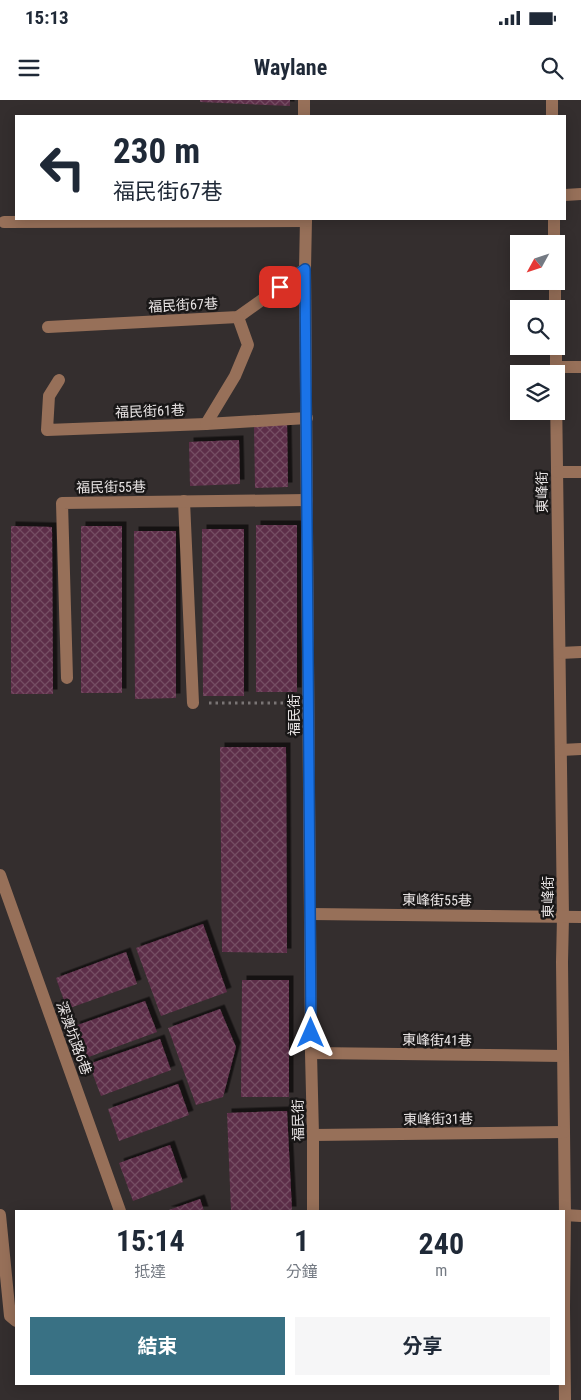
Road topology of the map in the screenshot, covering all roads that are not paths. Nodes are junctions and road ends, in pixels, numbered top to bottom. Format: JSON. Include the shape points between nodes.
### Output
{"nodes":[{"id":1,"x":304,"y":100,"type":"edge"},
{"id":2,"x":552,"y":100,"type":"edge"},
{"id":3,"x":304,"y":115,"type":"edge"},
{"id":4,"x":552,"y":115,"type":"edge"},
{"id":5,"x":581,"y":194,"type":"edge"},
{"id":6,"x":566,"y":195,"type":"edge"},
{"id":7,"x":306,"y":220,"type":"edge"},
{"id":8,"x":554,"y":220,"type":"edge"},
{"id":9,"x":4,"y":222,"type":"dead end"},
{"id":10,"x":554,"y":235,"type":"edge"},
{"id":11,"x":305,"y":269,"type":"junction"},
{"id":12,"x":238,"y":317,"type":"junction"},
{"id":13,"x":48,"y":327,"type":"dead end"},
{"id":14,"x":581,"y":366,"type":"edge"},
{"id":15,"x":565,"y":369,"type":"edge"},
{"id":16,"x":59,"y":380,"type":"dead end"},
{"id":17,"x":307,"y":418,"type":"junction"},
{"id":18,"x":556,"y":420,"type":"edge"},
{"id":19,"x":206,"y":424,"type":"junction"},
{"id":20,"x":557,"y":472,"type":"junction"},
{"id":21,"x":581,"y":472,"type":"edge"},
{"id":22,"x":307,"y":500,"type":"junction"},
{"id":23,"x":184,"y":501,"type":"junction"},
{"id":24,"x":560,"y":652,"type":"junction"},
{"id":25,"x":581,"y":652,"type":"edge"},
{"id":26,"x":67,"y":678,"type":"dead end"},
{"id":27,"x":193,"y":703,"type":"road end"},
{"id":28,"x":561,"y":750,"type":"junction"},
{"id":29,"x":581,"y":750,"type":"edge"},
{"id":30,"x":0,"y":875,"type":"edge"},
{"id":31,"x":310,"y":914,"type":"junction"},
{"id":32,"x":564,"y":917,"type":"junction"},
{"id":33,"x":581,"y":917,"type":"edge"},
{"id":34,"x":312,"y":1053,"type":"junction"},
{"id":35,"x":563,"y":1056,"type":"junction"},
{"id":36,"x":564,"y":1132,"type":"junction"},
{"id":37,"x":313,"y":1135,"type":"junction"},
{"id":38,"x":120,"y":1210,"type":"edge"},
{"id":39,"x":313,"y":1210,"type":"edge"},
{"id":40,"x":565,"y":1210,"type":"edge"},
{"id":41,"x":0,"y":1215,"type":"edge"},
{"id":42,"x":565,"y":1215,"type":"edge"},
{"id":43,"x":581,"y":1216,"type":"edge"},
{"id":44,"x":15,"y":1320,"type":"edge"},
{"id":45,"x":565,"y":1385,"type":"edge"},
{"id":46,"x":565,"y":1400,"type":"edge"}],
"edges":[{"from":1,"to":3,"type":"street"},
{"from":2,"to":4,"type":"street"},
{"from":5,"to":6,"type":"street"},
{"from":7,"to":9,"type":"street"},
{"from":7,"to":11,"type":"street","name":"福民街"},
{"from":8,"to":10,"type":"street"},
{"from":11,"to":12,"type":"street"},
{"from":11,"to":17,"type":"street","name":"福民街"},
{"from":12,"to":13,"type":"street","name":"福民街67巷"},
{"from":12,"to":19,"type":"street","via":[[248,346],[235,376]]},
{"from":14,"to":15,"type":"street"},
{"from":16,"to":19,"type":"street","name":"福民街61巷","via":[[49,396],[47,430]]},
{"from":17,"to":19,"type":"street","name":"福民街61巷"},
{"from":17,"to":22,"type":"street","name":"福民街"},
{"from":18,"to":20,"type":"street","name":"東峰街"},
{"from":20,"to":21,"type":"street"},
{"from":20,"to":24,"type":"street","name":"東峰街"},
{"from":22,"to":23,"type":"street","name":"福民街55巷"},
{"from":22,"to":31,"type":"street","name":"福民街"},
{"from":23,"to":26,"type":"street","name":"福民街55巷","via":[[62,502]]},
{"from":23,"to":27,"type":"street"},
{"from":24,"to":25,"type":"street"},
{"from":24,"to":28,"type":"street","name":"東峰街"},
{"from":28,"to":29,"type":"street"},
{"from":28,"to":32,"type":"street","name":"東峰街"},
{"from":30,"to":38,"type":"street","name":"深澳坑路6巷"},
{"from":31,"to":32,"type":"street","name":"東峰街55巷"},
{"from":31,"to":34,"type":"street","name":"福民街"},
{"from":32,"to":33,"type":"street","name":"東峰街55巷"},
{"from":32,"to":35,"type":"street","name":"東峰街"},
{"from":34,"to":35,"type":"street","name":"東峰街41巷"},
{"from":34,"to":37,"type":"street","name":"福民街"},
{"from":35,"to":36,"type":"street","name":"東峰街"},
{"from":36,"to":37,"type":"street","name":"東峰街31巷"},
{"from":36,"to":40,"type":"street","name":"東峰街"},
{"from":37,"to":39,"type":"street","name":"福民街"},
{"from":41,"to":44,"type":"street","via":[[10,1316]]},
{"from":42,"to":43,"type":"street"},
{"from":45,"to":46,"type":"street","name":"東峰街"}]}
